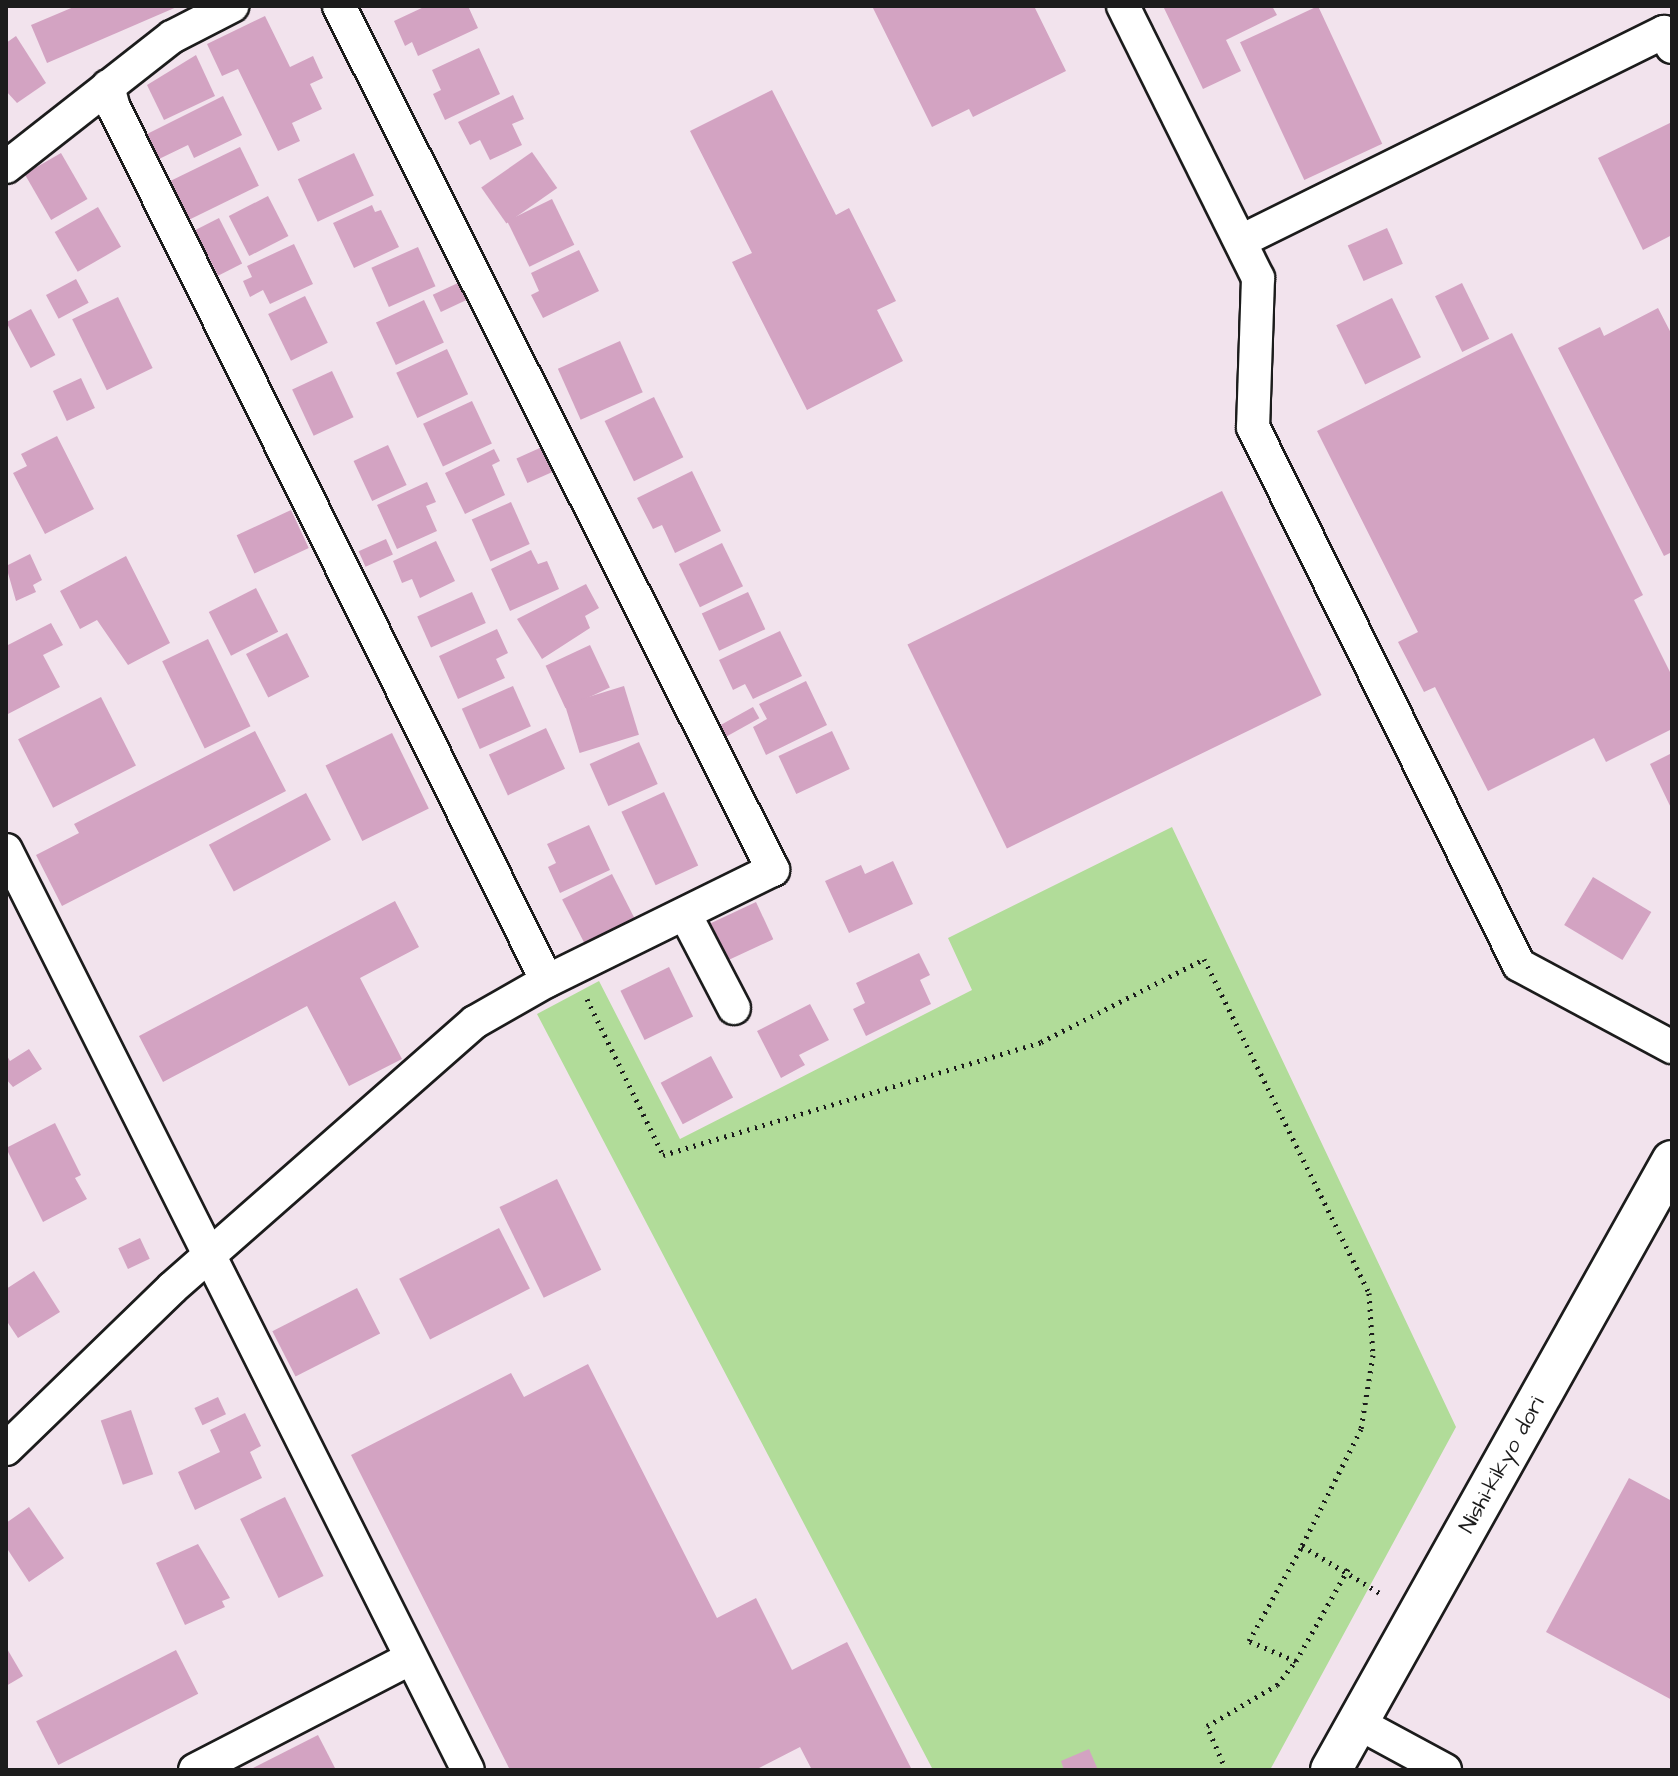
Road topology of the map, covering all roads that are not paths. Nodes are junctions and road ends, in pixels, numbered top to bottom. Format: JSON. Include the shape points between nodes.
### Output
{"nodes":[{"id":1,"x":232,"y":6,"type":"edge"},
{"id":2,"x":339,"y":6,"type":"edge"},
{"id":3,"x":1123,"y":6,"type":"edge"},
{"id":4,"x":1672,"y":47,"type":"edge"},
{"id":5,"x":108,"y":86,"type":"junction"},
{"id":6,"x":6,"y":167,"type":"edge"},
{"id":7,"x":1241,"y":241,"type":"junction"},
{"id":8,"x":6,"y":850,"type":"edge"},
{"id":9,"x":685,"y":914,"type":"junction"},
{"id":10,"x":560,"y":975,"type":"junction"},
{"id":11,"x":734,"y":1008,"type":"dead end"},
{"id":12,"x":1672,"y":1047,"type":"edge"},
{"id":13,"x":1672,"y":1161,"type":"edge"},
{"id":14,"x":213,"y":1258,"type":"junction"},
{"id":15,"x":6,"y":1449,"type":"edge"},
{"id":16,"x":411,"y":1658,"type":"junction"},
{"id":17,"x":1358,"y":1723,"type":"junction"},
{"id":18,"x":195,"y":1770,"type":"edge"},
{"id":19,"x":468,"y":1770,"type":"edge"},
{"id":20,"x":1331,"y":1770,"type":"edge"},
{"id":21,"x":1445,"y":1770,"type":"edge"}],
"edges":[{"from":1,"to":5,"type":"street","via":[[172,37]]},
{"from":2,"to":9,"type":"street","via":[[773,870]]},
{"from":3,"to":7,"type":"street"},
{"from":4,"to":7,"type":"street","via":[[1664,32]]},
{"from":5,"to":6,"type":"street"},
{"from":5,"to":10,"type":"street","via":[[121,122]]},
{"from":7,"to":12,"type":"street","via":[[1258,278],[1253,427],[1519,965]]},
{"from":8,"to":14,"type":"street"},
{"from":9,"to":10,"type":"street"},
{"from":9,"to":11,"type":"street"},
{"from":10,"to":14,"type":"street","via":[[452,1041]]},
{"from":13,"to":17,"type":"street","name":"Nishi-kikyo dori"},
{"from":14,"to":15,"type":"street","via":[[172,1288]]},
{"from":14,"to":16,"type":"street"},
{"from":16,"to":18,"type":"street"},
{"from":16,"to":19,"type":"street"},
{"from":17,"to":20,"type":"street","name":"Nishi-kikyo dori"},
{"from":17,"to":21,"type":"street"}]}
